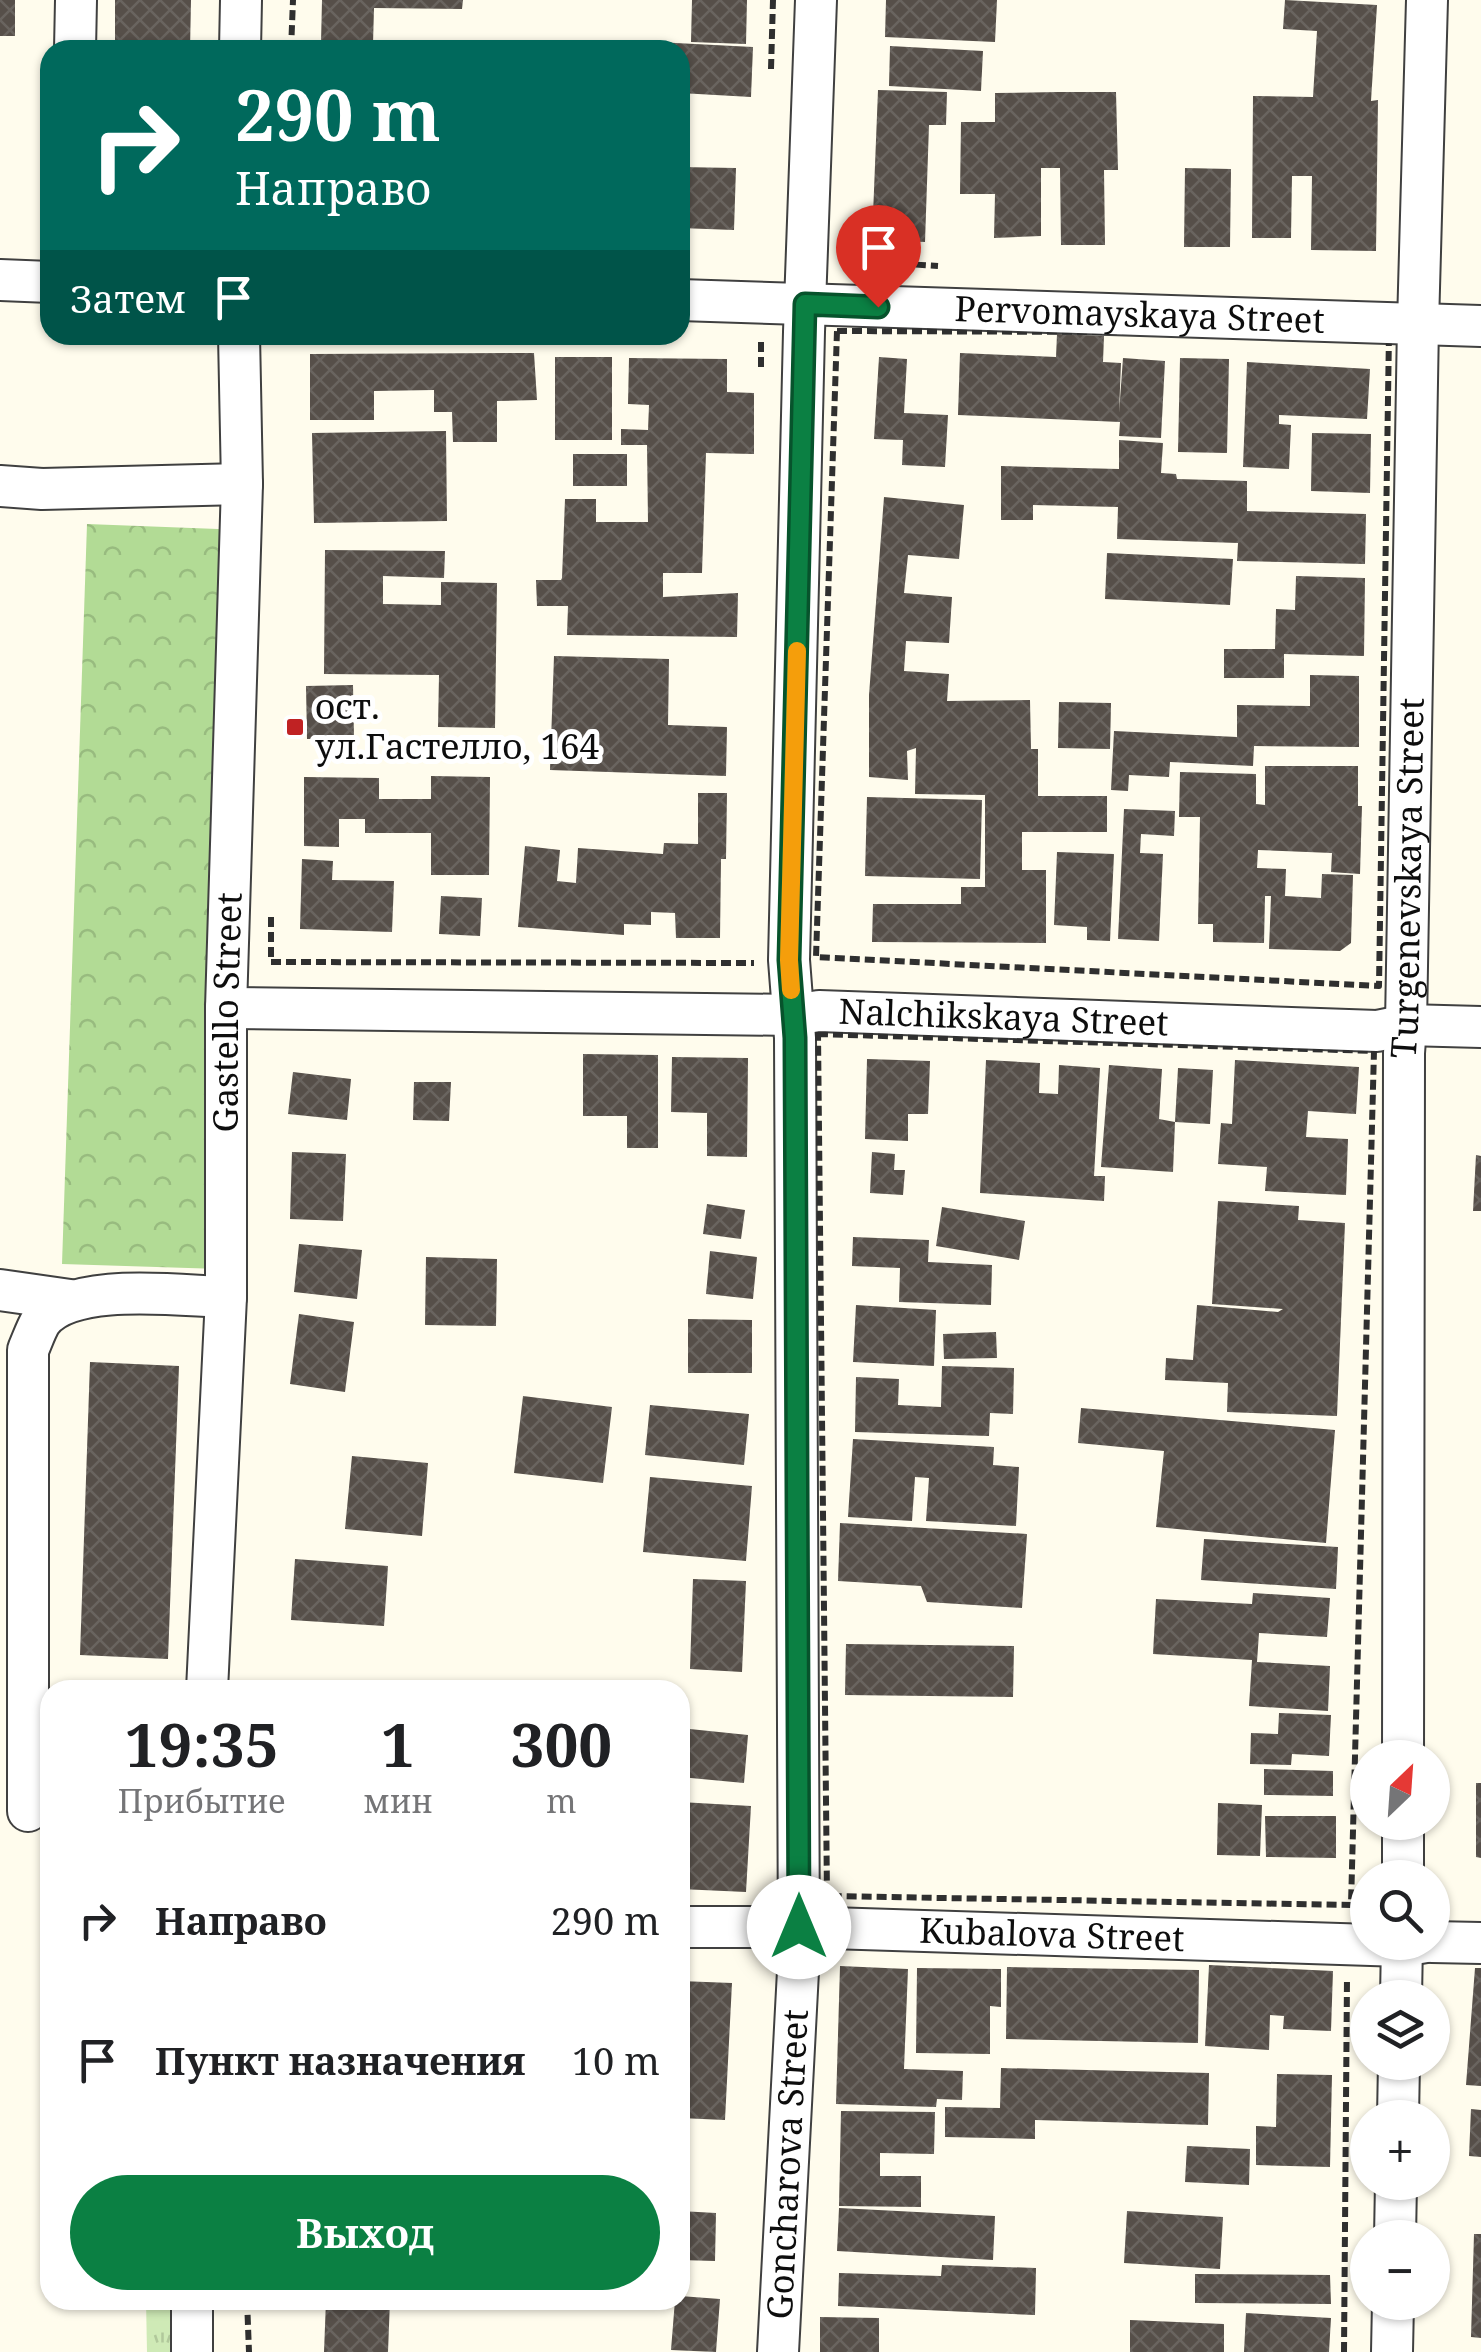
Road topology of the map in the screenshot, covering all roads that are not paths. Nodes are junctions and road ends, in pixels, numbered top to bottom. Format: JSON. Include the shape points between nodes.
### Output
{"nodes":[{"id":1,"x":76,"y":0,"type":"edge"},
{"id":2,"x":241,"y":0,"type":"edge"},
{"id":3,"x":816,"y":0,"type":"edge"},
{"id":4,"x":1427,"y":0,"type":"edge"},
{"id":5,"x":75,"y":40,"type":"edge"},
{"id":6,"x":240,"y":40,"type":"edge"},
{"id":7,"x":0,"y":280,"type":"edge"},
{"id":8,"x":40,"y":282,"type":"edge"},
{"id":9,"x":690,"y":300,"type":"edge"},
{"id":10,"x":805,"y":304,"type":"junction"},
{"id":11,"x":1418,"y":324,"type":"junction"},
{"id":12,"x":1481,"y":326,"type":"edge"},
{"id":13,"x":238,"y":345,"type":"edge"},
{"id":14,"x":242,"y":484,"type":"junction"},
{"id":15,"x":0,"y":486,"type":"edge"},
{"id":16,"x":226,"y":1008,"type":"junction"},
{"id":17,"x":806,"y":1024,"type":"junction"},
{"id":18,"x":1406,"y":1026,"type":"junction"},
{"id":19,"x":1481,"y":1027,"type":"edge"},
{"id":20,"x":0,"y":1290,"type":"edge"},
{"id":21,"x":226,"y":1297,"type":"junction"},
{"id":22,"x":70,"y":1300,"type":"junction"},
{"id":23,"x":207,"y":1680,"type":"edge"},
{"id":24,"x":1403,"y":1740,"type":"edge"},
{"id":25,"x":28,"y":1811,"type":"dead end"},
{"id":26,"x":690,"y":1927,"type":"edge"},
{"id":27,"x":799,"y":1927,"type":"junction"},
{"id":28,"x":1350,"y":1941,"type":"edge"},
{"id":29,"x":1450,"y":1943,"type":"edge"},
{"id":30,"x":1481,"y":1943,"type":"edge"},
{"id":31,"x":192,"y":2310,"type":"edge"},
{"id":32,"x":1393,"y":2320,"type":"edge"},
{"id":33,"x":192,"y":2352,"type":"edge"},
{"id":34,"x":778,"y":2352,"type":"edge"},
{"id":35,"x":1392,"y":2352,"type":"edge"}],
"edges":[{"from":1,"to":5,"type":"street"},
{"from":2,"to":6,"type":"street"},
{"from":3,"to":10,"type":"street","name":"Goncharova Street"},
{"from":4,"to":11,"type":"street","name":"Turgenevskaya Street"},
{"from":7,"to":8,"type":"street"},
{"from":9,"to":10,"type":"street","name":"Pervomayskaya Street"},
{"from":10,"to":11,"type":"street","name":"Pervomayskaya Street"},
{"from":10,"to":17,"type":"street","name":"Goncharova Street","via":[[789,960]]},
{"from":11,"to":12,"type":"street","name":"Pervomayskaya Street"},
{"from":11,"to":18,"type":"street","name":"Turgenevskaya Street"},
{"from":13,"to":14,"type":"street","name":"Gastello Street"},
{"from":14,"to":15,"type":"street"},
{"from":14,"to":16,"type":"street","name":"Gastello Street"},
{"from":16,"to":17,"type":"street","name":"Nalchikskaya Street"},
{"from":16,"to":21,"type":"street","name":"Gastello Street"},
{"from":17,"to":18,"type":"street","name":"Nalchikskaya Street","via":[[820,1011],[1377,1031]]},
{"from":17,"to":27,"type":"street","name":"Goncharova Street"},
{"from":18,"to":19,"type":"street","name":"Nalchikskaya Street"},
{"from":18,"to":24,"type":"street","name":"Turgenevskaya Street"},
{"from":20,"to":22,"type":"street"},
{"from":21,"to":22,"type":"street","via":[[104,1294]]},
{"from":21,"to":23,"type":"street","name":"Gastello Street"},
{"from":22,"to":25,"type":"street","via":[[42,1320],[28,1350]]},
{"from":26,"to":27,"type":"street","name":"Kubalova Street"},
{"from":27,"to":28,"type":"street","name":"Kubalova Street"},
{"from":27,"to":34,"type":"street","name":"Goncharova Street"},
{"from":29,"to":30,"type":"street","name":"Kubalova Street"},
{"from":31,"to":33,"type":"street"},
{"from":32,"to":35,"type":"street"}]}
